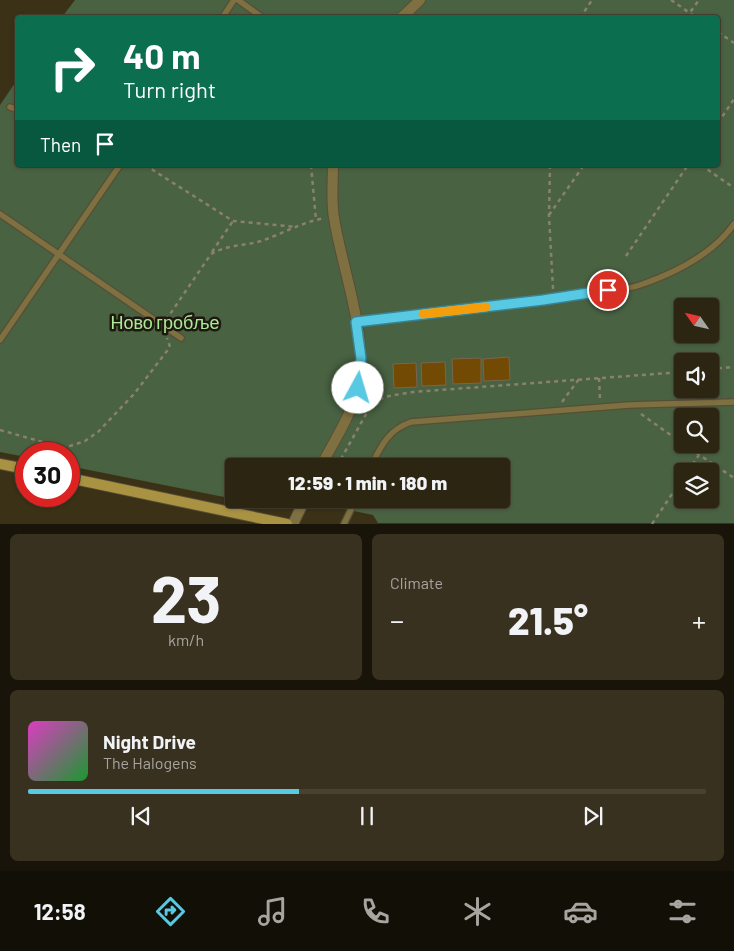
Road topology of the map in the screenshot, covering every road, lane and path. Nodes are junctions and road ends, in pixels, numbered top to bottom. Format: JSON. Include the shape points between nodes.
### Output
{"nodes":[{"id":1,"x":236,"y":0,"type":"edge"},
{"id":2,"x":420,"y":0,"type":"edge"},
{"id":3,"x":592,"y":0,"type":"edge"},
{"id":4,"x":671,"y":0,"type":"edge"},
{"id":5,"x":699,"y":0,"type":"edge"},
{"id":6,"x":690,"y":13,"type":"junction"},
{"id":7,"x":224,"y":15,"type":"edge"},
{"id":8,"x":258,"y":15,"type":"edge"},
{"id":9,"x":404,"y":15,"type":"edge"},
{"id":10,"x":582,"y":15,"type":"edge"},
{"id":11,"x":693,"y":15,"type":"edge"},
{"id":12,"x":720,"y":33,"type":"edge"},
{"id":13,"x":734,"y":43,"type":"edge"},
{"id":14,"x":734,"y":99,"type":"edge"},
{"id":15,"x":10,"y":106,"type":"dead end"},
{"id":16,"x":15,"y":108,"type":"edge"},
{"id":17,"x":720,"y":120,"type":"edge"},
{"id":18,"x":119,"y":167,"type":"edge"},
{"id":19,"x":148,"y":167,"type":"edge"},
{"id":20,"x":311,"y":167,"type":"edge"},
{"id":21,"x":333,"y":167,"type":"edge"},
{"id":22,"x":550,"y":167,"type":"edge"},
{"id":23,"x":583,"y":167,"type":"edge"},
{"id":24,"x":687,"y":167,"type":"edge"},
{"id":25,"x":705,"y":167,"type":"edge"},
{"id":26,"x":734,"y":188,"type":"edge"},
{"id":27,"x":0,"y":214,"type":"edge"},
{"id":28,"x":549,"y":216,"type":"junction"},
{"id":29,"x":316,"y":220,"type":"dead end"},
{"id":30,"x":233,"y":221,"type":"junction"},
{"id":31,"x":734,"y":224,"type":"edge"},
{"id":32,"x":298,"y":227,"type":"dead end"},
{"id":33,"x":59,"y":254,"type":"junction"},
{"id":34,"x":211,"y":254,"type":"dead end"},
{"id":35,"x":626,"y":256,"type":"dead end"},
{"id":36,"x":554,"y":298,"type":"junction"},
{"id":37,"x":356,"y":322,"type":"junction"},
{"id":38,"x":181,"y":338,"type":"dead end"},
{"id":39,"x":0,"y":340,"type":"edge"},
{"id":40,"x":734,"y":367,"type":"edge"},
{"id":41,"x":719,"y":368,"type":"edge"},
{"id":42,"x":674,"y":373,"type":"edge"},
{"id":43,"x":599,"y":378,"type":"junction"},
{"id":44,"x":579,"y":379,"type":"junction"},
{"id":45,"x":600,"y":402,"type":"dead end"},
{"id":46,"x":734,"y":402,"type":"edge"},
{"id":47,"x":628,"y":405,"type":"junction"},
{"id":48,"x":557,"y":410,"type":"junction"},
{"id":49,"x":674,"y":438,"type":"edge"},
{"id":50,"x":696,"y":453,"type":"edge"},
{"id":51,"x":699,"y":455,"type":"junction"},
{"id":52,"x":325,"y":458,"type":"edge"},
{"id":53,"x":341,"y":458,"type":"edge"},
{"id":54,"x":375,"y":458,"type":"edge"},
{"id":55,"x":694,"y":463,"type":"edge"},
{"id":56,"x":0,"y":464,"type":"edge"},
{"id":57,"x":15,"y":467,"type":"edge"},
{"id":58,"x":734,"y":478,"type":"edge"},
{"id":59,"x":80,"y":480,"type":"edge"},
{"id":60,"x":674,"y":491,"type":"edge"},
{"id":61,"x":301,"y":508,"type":"edge"},
{"id":62,"x":352,"y":508,"type":"edge"},
{"id":63,"x":287,"y":524,"type":"edge"},
{"id":64,"x":293,"y":524,"type":"edge"},
{"id":65,"x":344,"y":524,"type":"edge"},
{"id":66,"x":652,"y":524,"type":"edge"}],
"edges":[{"from":1,"to":7,"type":"lane"},
{"from":1,"to":8,"type":"lane"},
{"from":2,"to":9,"type":"street"},
{"from":3,"to":10,"type":"path"},
{"from":4,"to":6,"type":"path"},
{"from":5,"to":6,"type":"path"},
{"from":6,"to":11,"type":"path"},
{"from":12,"to":13,"type":"path"},
{"from":14,"to":17,"type":"path"},
{"from":15,"to":16,"type":"lane"},
{"from":18,"to":33,"type":"lane"},
{"from":19,"to":30,"type":"path"},
{"from":20,"to":29,"type":"path"},
{"from":21,"to":37,"type":"street","via":[[334,217]]},
{"from":22,"to":28,"type":"path"},
{"from":23,"to":28,"type":"path"},
{"from":24,"to":35,"type":"path"},
{"from":25,"to":26,"type":"path"},
{"from":27,"to":33,"type":"lane"},
{"from":28,"to":36,"type":"path"},
{"from":30,"to":32,"type":"path"},
{"from":30,"to":34,"type":"path"},
{"from":31,"to":36,"type":"lane","via":[[702,256],[666,275],[638,286]]},
{"from":33,"to":38,"type":"lane"},
{"from":33,"to":39,"type":"lane"},
{"from":36,"to":37,"type":"lane"},
{"from":37,"to":52,"type":"street","via":[[361,358],[358,388]]},
{"from":40,"to":41,"type":"path"},
{"from":42,"to":43,"type":"path"},
{"from":43,"to":44,"type":"path"},
{"from":43,"to":45,"type":"path"},
{"from":44,"to":48,"type":"path"},
{"from":44,"to":53,"type":"path","via":[[389,396],[377,400],[370,407]]},
{"from":46,"to":47,"type":"lane"},
{"from":47,"to":48,"type":"lane"},
{"from":47,"to":49,"type":"path"},
{"from":48,"to":54,"type":"lane","via":[[410,422],[399,426],[383,441]]},
{"from":50,"to":51,"type":"path"},
{"from":51,"to":55,"type":"path"},
{"from":51,"to":58,"type":"path"},
{"from":56,"to":57,"type":"street"},
{"from":59,"to":63,"type":"street"},
{"from":60,"to":66,"type":"path"},
{"from":61,"to":64,"type":"street"},
{"from":62,"to":65,"type":"lane"}]}
